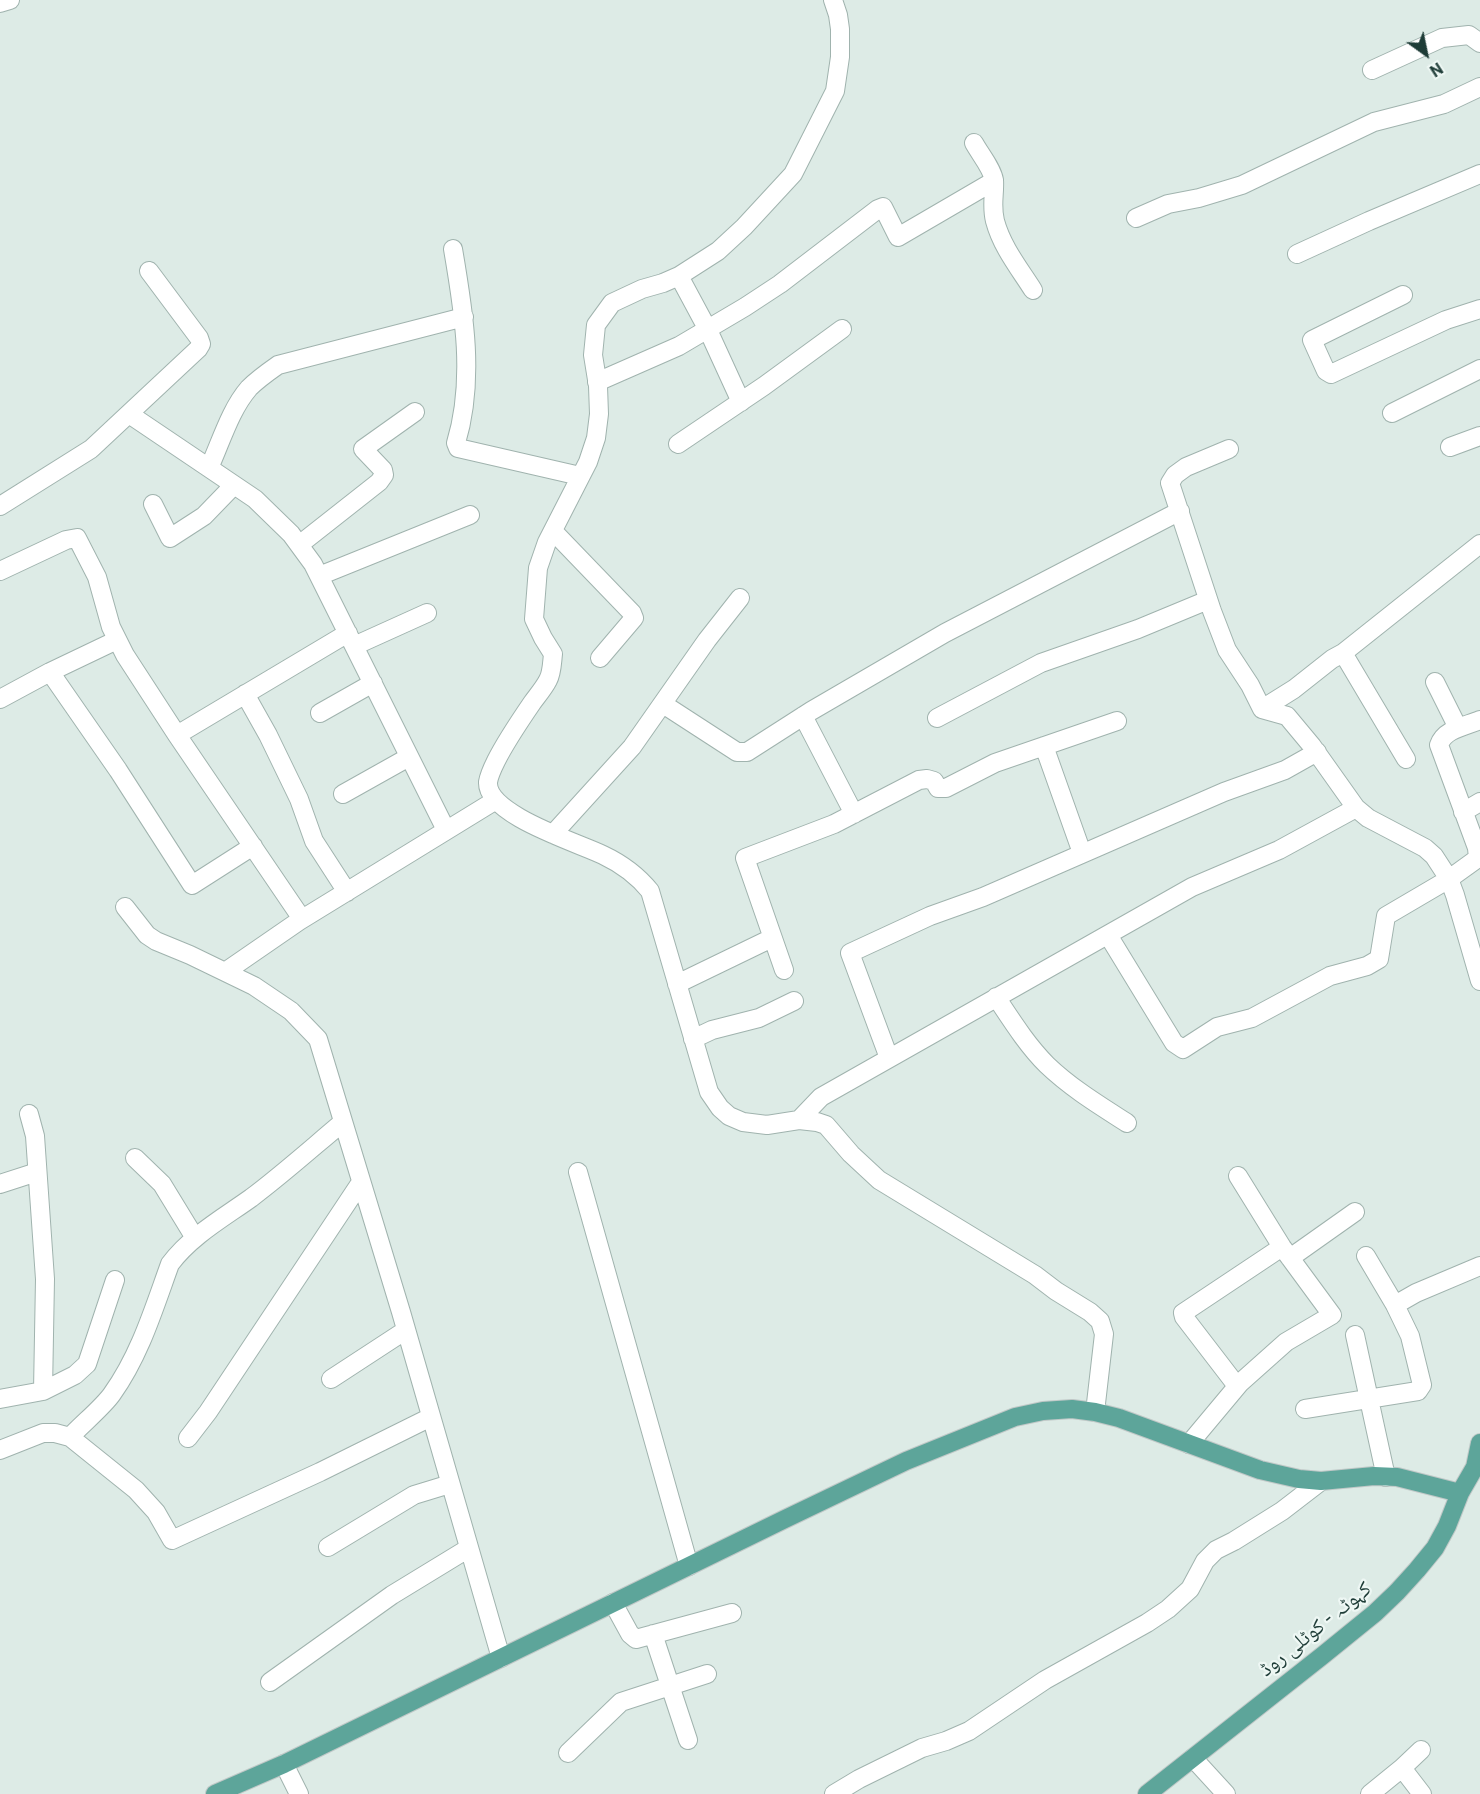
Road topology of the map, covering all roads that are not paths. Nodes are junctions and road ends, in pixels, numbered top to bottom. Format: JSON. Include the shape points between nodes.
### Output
{"nodes":[{"id":1,"x":10,"y":0,"type":"edge"},
{"id":2,"x":833,"y":0,"type":"edge"},
{"id":3,"x":0,"y":3,"type":"edge"},
{"id":4,"x":1480,"y":43,"type":"edge"},
{"id":5,"x":1372,"y":70,"type":"dead end"},
{"id":6,"x":1480,"y":87,"type":"edge"},
{"id":7,"x":974,"y":143,"type":"dead end"},
{"id":8,"x":1480,"y":174,"type":"edge"},
{"id":9,"x":994,"y":181,"type":"junction"},
{"id":10,"x":1136,"y":218,"type":"dead end"},
{"id":11,"x":453,"y":249,"type":"dead end"},
{"id":12,"x":1297,"y":254,"type":"dead end"},
{"id":13,"x":149,"y":271,"type":"dead end"},
{"id":14,"x":680,"y":276,"type":"junction"},
{"id":15,"x":1033,"y":290,"type":"dead end"},
{"id":16,"x":1403,"y":295,"type":"dead end"},
{"id":17,"x":1480,"y":309,"type":"edge"},
{"id":18,"x":464,"y":317,"type":"junction"},
{"id":19,"x":842,"y":329,"type":"dead end"},
{"id":20,"x":708,"y":330,"type":"junction"},
{"id":21,"x":1480,"y":369,"type":"edge"},
{"id":22,"x":597,"y":382,"type":"junction"},
{"id":23,"x":741,"y":402,"type":"junction"},
{"id":24,"x":415,"y":412,"type":"dead end"},
{"id":25,"x":1392,"y":413,"type":"dead end"},
{"id":26,"x":129,"y":414,"type":"junction"},
{"id":27,"x":1480,"y":436,"type":"edge"},
{"id":28,"x":678,"y":444,"type":"dead end"},
{"id":29,"x":1450,"y":447,"type":"dead end"},
{"id":30,"x":1229,"y":449,"type":"dead end"},
{"id":31,"x":209,"y":468,"type":"junction"},
{"id":32,"x":580,"y":476,"type":"junction"},
{"id":33,"x":234,"y":485,"type":"junction"},
{"id":34,"x":153,"y":504,"type":"dead end"},
{"id":35,"x":0,"y":506,"type":"edge"},
{"id":36,"x":1180,"y":511,"type":"junction"},
{"id":37,"x":470,"y":515,"type":"dead end"},
{"id":38,"x":552,"y":531,"type":"junction"},
{"id":39,"x":1480,"y":544,"type":"edge"},
{"id":40,"x":299,"y":545,"type":"junction"},
{"id":41,"x":0,"y":571,"type":"edge"},
{"id":42,"x":319,"y":576,"type":"junction"},
{"id":43,"x":741,"y":598,"type":"dead end"},
{"id":44,"x":1208,"y":600,"type":"junction"},
{"id":45,"x":427,"y":613,"type":"dead end"},
{"id":46,"x":351,"y":639,"type":"junction"},
{"id":47,"x":117,"y":640,"type":"junction"},
{"id":48,"x":1343,"y":653,"type":"junction"},
{"id":49,"x":600,"y":658,"type":"dead end"},
{"id":50,"x":50,"y":672,"type":"junction"},
{"id":51,"x":1435,"y":682,"type":"dead end"},
{"id":52,"x":373,"y":683,"type":"junction"},
{"id":53,"x":245,"y":694,"type":"junction"},
{"id":54,"x":0,"y":699,"type":"edge"},
{"id":55,"x":663,"y":704,"type":"junction"},
{"id":56,"x":1262,"y":710,"type":"junction"},
{"id":57,"x":320,"y":713,"type":"dead end"},
{"id":58,"x":803,"y":716,"type":"junction"},
{"id":59,"x":938,"y":718,"type":"dead end"},
{"id":60,"x":1480,"y":720,"type":"edge"},
{"id":61,"x":1118,"y":722,"type":"dead end"},
{"id":62,"x":1458,"y":728,"type":"junction"},
{"id":63,"x":177,"y":735,"type":"junction"},
{"id":64,"x":1044,"y":746,"type":"junction"},
{"id":65,"x":1317,"y":752,"type":"junction"},
{"id":66,"x":409,"y":757,"type":"junction"},
{"id":67,"x":1406,"y":759,"type":"dead end"},
{"id":68,"x":343,"y":794,"type":"dead end"},
{"id":69,"x":496,"y":800,"type":"junction"},
{"id":70,"x":1480,"y":802,"type":"edge"},
{"id":71,"x":1356,"y":808,"type":"junction"},
{"id":72,"x":1463,"y":812,"type":"junction"},
{"id":73,"x":854,"y":814,"type":"junction"},
{"id":74,"x":446,"y":830,"type":"junction"},
{"id":75,"x":553,"y":834,"type":"junction"},
{"id":76,"x":253,"y":846,"type":"junction"},
{"id":77,"x":1082,"y":853,"type":"junction"},
{"id":78,"x":1479,"y":860,"type":"edge"},
{"id":79,"x":1449,"y":879,"type":"junction"},
{"id":80,"x":346,"y":892,"type":"junction"},
{"id":81,"x":125,"y":907,"type":"dead end"},
{"id":82,"x":302,"y":919,"type":"junction"},
{"id":83,"x":1108,"y":934,"type":"junction"},
{"id":84,"x":772,"y":938,"type":"junction"},
{"id":85,"x":784,"y":970,"type":"dead end"},
{"id":86,"x":225,"y":972,"type":"junction"},
{"id":87,"x":1480,"y":981,"type":"edge"},
{"id":88,"x":677,"y":984,"type":"junction"},
{"id":89,"x":996,"y":997,"type":"junction"},
{"id":90,"x":794,"y":1001,"type":"dead end"},
{"id":91,"x":693,"y":1039,"type":"junction"},
{"id":92,"x":889,"y":1058,"type":"junction"},
{"id":93,"x":29,"y":1114,"type":"dead end"},
{"id":94,"x":799,"y":1120,"type":"junction"},
{"id":95,"x":343,"y":1122,"type":"junction"},
{"id":96,"x":1127,"y":1123,"type":"dead end"},
{"id":97,"x":135,"y":1158,"type":"dead end"},
{"id":98,"x":37,"y":1172,"type":"junction"},
{"id":99,"x":578,"y":1172,"type":"dead end"},
{"id":100,"x":1238,"y":1176,"type":"dead end"},
{"id":101,"x":362,"y":1182,"type":"junction"},
{"id":102,"x":0,"y":1184,"type":"edge"},
{"id":103,"x":1355,"y":1212,"type":"dead end"},
{"id":104,"x":195,"y":1238,"type":"junction"},
{"id":105,"x":1286,"y":1252,"type":"junction"},
{"id":106,"x":1366,"y":1256,"type":"dead end"},
{"id":107,"x":1480,"y":1266,"type":"edge"},
{"id":108,"x":115,"y":1280,"type":"dead end"},
{"id":109,"x":1395,"y":1305,"type":"junction"},
{"id":110,"x":406,"y":1330,"type":"junction"},
{"id":111,"x":1355,"y":1335,"type":"dead end"},
{"id":112,"x":331,"y":1379,"type":"dead end"},
{"id":113,"x":1238,"y":1386,"type":"junction"},
{"id":114,"x":43,"y":1391,"type":"junction"},
{"id":115,"x":0,"y":1399,"type":"edge"},
{"id":116,"x":1369,"y":1399,"type":"junction"},
{"id":117,"x":1305,"y":1409,"type":"dead end"},
{"id":118,"x":1095,"y":1412,"type":"junction"},
{"id":119,"x":431,"y":1417,"type":"junction"},
{"id":120,"x":70,"y":1437,"type":"junction"},
{"id":121,"x":188,"y":1438,"type":"dead end"},
{"id":122,"x":1480,"y":1443,"type":"edge"},
{"id":123,"x":1189,"y":1444,"type":"junction"},
{"id":124,"x":0,"y":1450,"type":"edge"},
{"id":125,"x":1478,"y":1465,"type":"edge"},
{"id":126,"x":1386,"y":1477,"type":"junction"},
{"id":127,"x":1321,"y":1481,"type":"junction"},
{"id":128,"x":450,"y":1484,"type":"junction"},
{"id":129,"x":1460,"y":1493,"type":"junction"},
{"id":130,"x":328,"y":1547,"type":"dead end"},
{"id":131,"x":469,"y":1548,"type":"junction"},
{"id":132,"x":689,"y":1566,"type":"junction"},
{"id":133,"x":613,"y":1603,"type":"junction"},
{"id":134,"x":732,"y":1613,"type":"dead end"},
{"id":135,"x":652,"y":1634,"type":"junction"},
{"id":136,"x":501,"y":1658,"type":"junction"},
{"id":137,"x":707,"y":1674,"type":"dead end"},
{"id":138,"x":270,"y":1682,"type":"dead end"},
{"id":139,"x":669,"y":1686,"type":"junction"},
{"id":140,"x":688,"y":1740,"type":"dead end"},
{"id":141,"x":1421,"y":1750,"type":"dead end"},
{"id":142,"x":568,"y":1753,"type":"dead end"},
{"id":143,"x":1193,"y":1758,"type":"junction"},
{"id":144,"x":284,"y":1764,"type":"junction"},
{"id":145,"x":1402,"y":1768,"type":"junction"},
{"id":146,"x":215,"y":1794,"type":"edge"},
{"id":147,"x":299,"y":1794,"type":"edge"},
{"id":148,"x":834,"y":1794,"type":"edge"},
{"id":149,"x":1147,"y":1794,"type":"edge"},
{"id":150,"x":1226,"y":1794,"type":"edge"},
{"id":151,"x":1370,"y":1794,"type":"edge"},
{"id":152,"x":1422,"y":1794,"type":"edge"}],
"edges":[{"from":1,"to":3,"type":"street"},
{"from":2,"to":14,"type":"street","via":[[840,29],[835,91],[793,174],[718,251]]},
{"from":4,"to":5,"type":"street","via":[[1469,35],[1442,38]]},
{"from":6,"to":10,"type":"street","via":[[1444,104],[1374,122],[1242,185],[1168,204]]},
{"from":7,"to":9,"type":"street"},
{"from":8,"to":12,"type":"street"},
{"from":9,"to":15,"type":"street","via":[[996,224]]},
{"from":9,"to":20,"type":"street","via":[[898,237],[882,207],[878,209],[780,284]]},
{"from":11,"to":18,"type":"street"},
{"from":13,"to":26,"type":"street","via":[[201,344]]},
{"from":14,"to":20,"type":"street"},
{"from":14,"to":22,"type":"street","via":[[612,303],[596,325],[593,355]]},
{"from":16,"to":17,"type":"street","via":[[1312,340],[1326,371],[1331,374],[1446,320]]},
{"from":18,"to":31,"type":"street","via":[[278,365],[248,390]]},
{"from":18,"to":32,"type":"street","via":[[467,380],[458,448]]},
{"from":19,"to":23,"type":"street"},
{"from":20,"to":22,"type":"street"},
{"from":20,"to":23,"type":"street"},
{"from":21,"to":25,"type":"street"},
{"from":22,"to":32,"type":"street","via":[[596,438]]},
{"from":23,"to":28,"type":"street"},
{"from":24,"to":40,"type":"street","via":[[363,449],[383,470],[378,482]]},
{"from":26,"to":31,"type":"street"},
{"from":26,"to":35,"type":"street","via":[[91,449]]},
{"from":27,"to":29,"type":"street"},
{"from":30,"to":36,"type":"street","via":[[1175,475],[1170,483]]},
{"from":31,"to":33,"type":"street"},
{"from":32,"to":38,"type":"street"},
{"from":33,"to":34,"type":"street","via":[[204,516],[170,538]]},
{"from":33,"to":40,"type":"street","via":[[255,498]]},
{"from":36,"to":44,"type":"street"},
{"from":36,"to":58,"type":"street","via":[[945,633]]},
{"from":37,"to":42,"type":"street"},
{"from":38,"to":49,"type":"street","via":[[634,618]]},
{"from":38,"to":69,"type":"street","via":[[538,568],[534,609],[534,619],[554,654],[549,679],[493,767],[488,783]]},
{"from":39,"to":48,"type":"street"},
{"from":40,"to":42,"type":"street"},
{"from":41,"to":47,"type":"street","via":[[77,538],[97,577]]},
{"from":42,"to":46,"type":"street"},
{"from":43,"to":55,"type":"street"},
{"from":44,"to":56,"type":"street","via":[[1227,650]]},
{"from":44,"to":59,"type":"street","via":[[1041,663]]},
{"from":45,"to":46,"type":"street"},
{"from":46,"to":52,"type":"street"},
{"from":46,"to":53,"type":"street"},
{"from":47,"to":50,"type":"street"},
{"from":47,"to":63,"type":"street"},
{"from":48,"to":56,"type":"street"},
{"from":48,"to":67,"type":"street"},
{"from":50,"to":54,"type":"street"},
{"from":50,"to":76,"type":"street","via":[[192,885]]},
{"from":51,"to":62,"type":"street"},
{"from":52,"to":57,"type":"street"},
{"from":52,"to":66,"type":"street"},
{"from":53,"to":63,"type":"street"},
{"from":53,"to":80,"type":"street","via":[[299,799],[314,841]]},
{"from":55,"to":58,"type":"street","via":[[737,752],[747,752]]},
{"from":55,"to":75,"type":"street","via":[[632,747]]},
{"from":56,"to":65,"type":"street","via":[[1287,716]]},
{"from":58,"to":73,"type":"street"},
{"from":60,"to":62,"type":"street"},
{"from":61,"to":64,"type":"street"},
{"from":62,"to":72,"type":"street","via":[[1441,737],[1439,745]]},
{"from":63,"to":76,"type":"street"},
{"from":64,"to":73,"type":"street","via":[[946,788],[938,788],[934,781],[919,780]]},
{"from":64,"to":77,"type":"street"},
{"from":65,"to":71,"type":"street"},
{"from":65,"to":77,"type":"street","via":[[1285,770]]},
{"from":66,"to":68,"type":"street"},
{"from":66,"to":74,"type":"street"},
{"from":69,"to":74,"type":"street"},
{"from":69,"to":75,"type":"street","via":[[514,815]]},
{"from":70,"to":72,"type":"street"},
{"from":71,"to":79,"type":"street","via":[[1425,848]]},
{"from":71,"to":83,"type":"street","via":[[1279,850],[1192,887]]},
{"from":72,"to":78,"type":"street"},
{"from":73,"to":84,"type":"street","via":[[745,858]]},
{"from":74,"to":80,"type":"street"},
{"from":75,"to":88,"type":"street","via":[[603,854],[639,878],[650,891]]},
{"from":76,"to":82,"type":"street"},
{"from":77,"to":92,"type":"street","via":[[850,953]]},
{"from":78,"to":79,"type":"street"},
{"from":79,"to":83,"type":"street","via":[[1386,916],[1379,959],[1330,976],[1252,1017],[1217,1027],[1183,1049],[1174,1043]]},
{"from":79,"to":87,"type":"street"},
{"from":80,"to":82,"type":"street"},
{"from":81,"to":86,"type":"street","via":[[156,941]]},
{"from":82,"to":86,"type":"street"},
{"from":83,"to":89,"type":"street"},
{"from":84,"to":85,"type":"street"},
{"from":84,"to":88,"type":"street"},
{"from":86,"to":95,"type":"street","via":[[291,1011],[318,1039]]},
{"from":88,"to":91,"type":"street"},
{"from":89,"to":92,"type":"street"},
{"from":89,"to":96,"type":"street","via":[[1046,1064],[1082,1094]]},
{"from":90,"to":91,"type":"street","via":[[759,1018]]},
{"from":91,"to":94,"type":"street","via":[[709,1092],[729,1116],[767,1125]]},
{"from":92,"to":94,"type":"street","via":[[821,1097]]},
{"from":93,"to":98,"type":"street"},
{"from":94,"to":118,"type":"street","via":[[826,1125],[879,1180],[1035,1275],[1100,1321],[1104,1334]]},
{"from":95,"to":101,"type":"street"},
{"from":95,"to":104,"type":"street","via":[[253,1197]]},
{"from":97,"to":104,"type":"street","via":[[162,1184]]},
{"from":98,"to":102,"type":"street"},
{"from":98,"to":114,"type":"street","via":[[45,1279]]},
{"from":99,"to":132,"type":"street"},
{"from":100,"to":105,"type":"street"},
{"from":101,"to":110,"type":"street"},
{"from":101,"to":121,"type":"street"},
{"from":103,"to":105,"type":"street"},
{"from":104,"to":120,"type":"street","via":[[170,1264],[128,1369],[111,1396]]},
{"from":105,"to":113,"type":"street","via":[[1332,1315],[1286,1342]]},
{"from":105,"to":113,"type":"street","via":[[1183,1313]]},
{"from":106,"to":109,"type":"street"},
{"from":107,"to":109,"type":"street"},
{"from":108,"to":114,"type":"street","via":[[87,1364],[75,1375]]},
{"from":109,"to":116,"type":"street","via":[[1410,1336],[1422,1385],[1418,1391]]},
{"from":110,"to":112,"type":"street"},
{"from":110,"to":119,"type":"street"},
{"from":111,"to":116,"type":"street"},
{"from":113,"to":123,"type":"street"},
{"from":114,"to":115,"type":"street"},
{"from":116,"to":117,"type":"street"},
{"from":116,"to":126,"type":"street"},
{"from":118,"to":123,"type":"main road"},
{"from":118,"to":132,"type":"main road","via":[[1072,1409],[1016,1417],[906,1461]]},
{"from":119,"to":120,"type":"street","via":[[172,1540],[156,1512],[136,1490]]},
{"from":119,"to":128,"type":"street"},
{"from":120,"to":124,"type":"street","via":[[43,1433]]},
{"from":122,"to":125,"type":"main road","name":"کہوٹہ - کوٹلی روڈ"},
{"from":123,"to":127,"type":"main road","via":[[1260,1470]]},
{"from":125,"to":129,"type":"main road","name":"کہوٹہ - کوٹلی روڈ"},
{"from":126,"to":127,"type":"main road"},
{"from":126,"to":129,"type":"main road"},
{"from":127,"to":148,"type":"street","via":[[1216,1551],[1205,1561],[1190,1588],[1147,1623],[1045,1680],[969,1731],[922,1748]]},
{"from":128,"to":130,"type":"street","via":[[414,1495]]},
{"from":128,"to":131,"type":"street"},
{"from":129,"to":143,"type":"main road","name":"کہوٹہ - کوٹلی روڈ","via":[[1435,1548],[1397,1592]]},
{"from":131,"to":136,"type":"street"},
{"from":131,"to":138,"type":"street","via":[[392,1595]]},
{"from":132,"to":133,"type":"main road"},
{"from":133,"to":135,"type":"street","via":[[636,1639]]},
{"from":133,"to":136,"type":"main road"},
{"from":134,"to":135,"type":"street"},
{"from":135,"to":139,"type":"street"},
{"from":136,"to":144,"type":"main road"},
{"from":137,"to":139,"type":"street"},
{"from":139,"to":140,"type":"street"},
{"from":139,"to":142,"type":"street","via":[[621,1702]]},
{"from":141,"to":145,"type":"street"},
{"from":143,"to":149,"type":"main road","name":"کہوٹہ - کوٹلی روڈ"},
{"from":143,"to":150,"type":"street"},
{"from":144,"to":146,"type":"main road"},
{"from":144,"to":147,"type":"street"},
{"from":145,"to":151,"type":"street"},
{"from":145,"to":152,"type":"street"}]}
